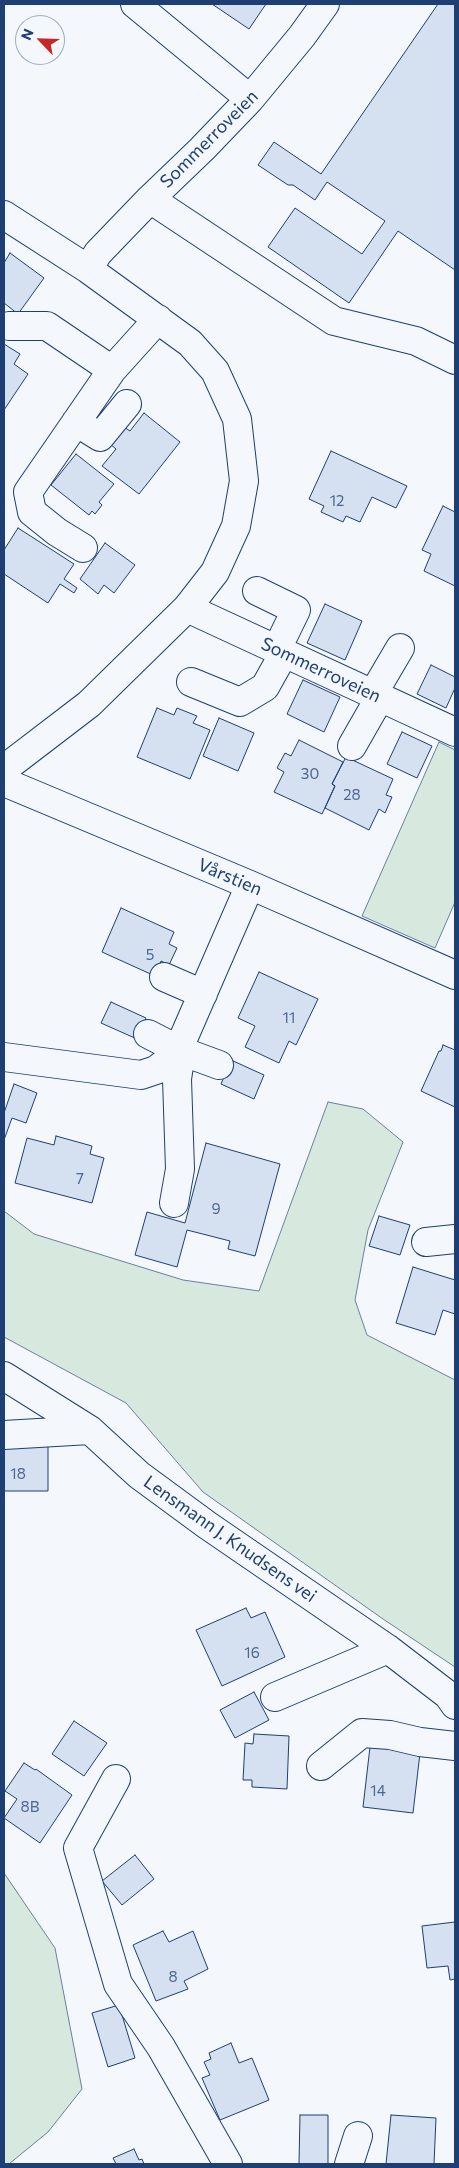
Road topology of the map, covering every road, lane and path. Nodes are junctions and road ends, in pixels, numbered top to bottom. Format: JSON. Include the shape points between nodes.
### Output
{"nodes":[{"id":1,"x":135,"y":4,"type":"edge"},
{"id":2,"x":325,"y":4,"type":"edge"},
{"id":3,"x":250,"y":99,"type":"junction"},
{"id":4,"x":150,"y":199,"type":"junction"},
{"id":5,"x":4,"y":215,"type":"edge"},
{"id":6,"x":88,"y":269,"type":"junction"},
{"id":7,"x":158,"y":319,"type":"junction"},
{"id":8,"x":10,"y":326,"type":"dead end"},
{"id":9,"x":455,"y":360,"type":"edge"},
{"id":10,"x":112,"y":370,"type":"junction"},
{"id":11,"x":127,"y":404,"type":"dead end"},
{"id":12,"x":76,"y":422,"type":"junction"},
{"id":13,"x":83,"y":548,"type":"dead end"},
{"id":14,"x":257,"y":591,"type":"dead end"},
{"id":15,"x":187,"y":608,"type":"junction"},
{"id":16,"x":400,"y":648,"type":"dead end"},
{"id":17,"x":281,"y":651,"type":"junction"},
{"id":18,"x":191,"y":682,"type":"dead end"},
{"id":19,"x":376,"y":695,"type":"junction"},
{"id":20,"x":455,"y":732,"type":"edge"},
{"id":21,"x":352,"y":746,"type":"dead end"},
{"id":22,"x":7,"y":766,"type":"edge"},
{"id":23,"x":250,"y":885,"type":"junction"},
{"id":24,"x":455,"y":975,"type":"edge"},
{"id":25,"x":164,"y":977,"type":"dead end"},
{"id":26,"x":203,"y":994,"type":"junction"},
{"id":27,"x":148,"y":1034,"type":"dead end"},
{"id":28,"x":181,"y":1051,"type":"junction"},
{"id":29,"x":4,"y":1057,"type":"edge"},
{"id":30,"x":219,"y":1065,"type":"dead end"},
{"id":31,"x":174,"y":1203,"type":"dead end"},
{"id":32,"x":455,"y":1239,"type":"edge"},
{"id":33,"x":426,"y":1242,"type":"dead end"},
{"id":34,"x":4,"y":1376,"type":"edge"},
{"id":35,"x":90,"y":1430,"type":"junction"},
{"id":36,"x":4,"y":1435,"type":"edge"},
{"id":37,"x":388,"y":1649,"type":"junction"},
{"id":38,"x":275,"y":1697,"type":"dead end"},
{"id":39,"x":455,"y":1705,"type":"edge"},
{"id":40,"x":455,"y":1746,"type":"edge"},
{"id":41,"x":320,"y":1766,"type":"dead end"},
{"id":42,"x":116,"y":1779,"type":"dead end"},
{"id":43,"x":358,"y":2136,"type":"dead end"},
{"id":44,"x":228,"y":2164,"type":"edge"},
{"id":45,"x":349,"y":2164,"type":"edge"}],
"edges":[{"from":1,"to":3,"type":"street"},
{"from":2,"to":3,"type":"street","name":"Sommerroveien"},
{"from":3,"to":4,"type":"street","name":"Sommerroveien"},
{"from":4,"to":6,"type":"street","name":"Sommerroveien","via":[[98,253]]},
{"from":4,"to":9,"type":"street","via":[[334,321],[416,341]]},
{"from":5,"to":6,"type":"street"},
{"from":6,"to":7,"type":"street"},
{"from":7,"to":10,"type":"street"},
{"from":7,"to":15,"type":"street","via":[[190,343],[215,371],[237,419],[244,481],[236,526],[215,572]]},
{"from":8,"to":10,"type":"street","via":[[47,326]]},
{"from":10,"to":12,"type":"street"},
{"from":11,"to":12,"type":"street","via":[[100,437]]},
{"from":12,"to":13,"type":"street","via":[[28,492],[32,512]]},
{"from":14,"to":17,"type":"street","via":[[304,614]]},
{"from":15,"to":17,"type":"street","name":"Sommerroveien"},
{"from":15,"to":22,"type":"street","via":[[89,704]]},
{"from":16,"to":19,"type":"street"},
{"from":17,"to":18,"type":"street","via":[[265,687],[240,702]]},
{"from":17,"to":19,"type":"street","name":"Sommerroveien"},
{"from":19,"to":20,"type":"street","name":"Sommerroveien"},
{"from":19,"to":21,"type":"street"},
{"from":22,"to":23,"type":"street","name":"Vårstien"},
{"from":23,"to":24,"type":"street","name":"Vårstien"},
{"from":23,"to":26,"type":"street"},
{"from":25,"to":26,"type":"street"},
{"from":26,"to":28,"type":"street"},
{"from":27,"to":28,"type":"street"},
{"from":28,"to":29,"type":"street","via":[[156,1070],[141,1075]]},
{"from":28,"to":30,"type":"street"},
{"from":28,"to":31,"type":"street","via":[[176,1079],[180,1169]]},
{"from":32,"to":33,"type":"street"},
{"from":34,"to":35,"type":"street","name":"Lensmann J. Knudsens vei"},
{"from":35,"to":36,"type":"street"},
{"from":35,"to":37,"type":"street","name":"Lensmann J. Knudsens vei","via":[[139,1475],[206,1526]]},
{"from":37,"to":38,"type":"street"},
{"from":37,"to":39,"type":"street","name":"Lensmann J. Knudsens vei","via":[[448,1695]]},
{"from":40,"to":41,"type":"street","via":[[362,1733]]},
{"from":42,"to":44,"type":"street","via":[[78,1848],[118,1984],[161,2047]]},
{"from":43,"to":45,"type":"street"}]}
